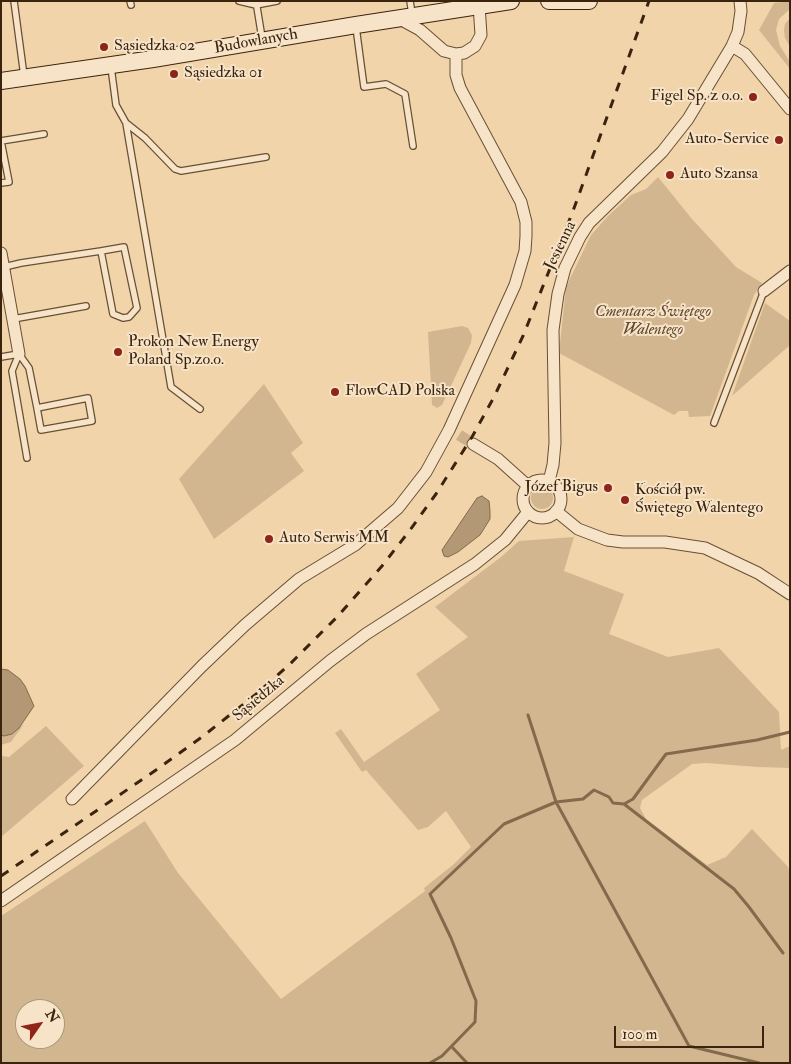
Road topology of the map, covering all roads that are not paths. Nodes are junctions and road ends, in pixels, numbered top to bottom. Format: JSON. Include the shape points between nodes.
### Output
{"nodes":[{"id":1,"x":14,"y":1,"type":"edge"},
{"id":2,"x":239,"y":1,"type":"edge"},
{"id":3,"x":277,"y":1,"type":"edge"},
{"id":4,"x":511,"y":1,"type":"edge"},
{"id":5,"x":549,"y":1,"type":"edge"},
{"id":6,"x":588,"y":1,"type":"edge"},
{"id":7,"x":740,"y":1,"type":"edge"},
{"id":8,"x":256,"y":3,"type":"edge"},
{"id":9,"x":478,"y":6,"type":"junction"},
{"id":10,"x":407,"y":12,"type":"edge"},
{"id":11,"x":356,"y":24,"type":"junction"},
{"id":12,"x":262,"y":40,"type":"junction"},
{"id":13,"x":732,"y":46,"type":"junction"},
{"id":14,"x":456,"y":54,"type":"junction"},
{"id":15,"x":111,"y":65,"type":"junction"},
{"id":16,"x":25,"y":78,"type":"junction"},
{"id":17,"x":1,"y":82,"type":"edge"},
{"id":18,"x":790,"y":109,"type":"edge"},
{"id":19,"x":126,"y":123,"type":"junction"},
{"id":20,"x":44,"y":134,"type":"dead end"},
{"id":21,"x":1,"y":141,"type":"edge"},
{"id":22,"x":413,"y":146,"type":"dead end"},
{"id":23,"x":266,"y":157,"type":"dead end"},
{"id":24,"x":1,"y":183,"type":"edge"},
{"id":25,"x":101,"y":251,"type":"junction"},
{"id":26,"x":2,"y":261,"type":"edge"},
{"id":27,"x":790,"y":271,"type":"edge"},
{"id":28,"x":764,"y":291,"type":"joint"},
{"id":29,"x":86,"y":306,"type":"dead end"},
{"id":30,"x":13,"y":319,"type":"junction"},
{"id":31,"x":19,"y":354,"type":"junction"},
{"id":32,"x":1,"y":357,"type":"edge"},
{"id":33,"x":37,"y":408,"type":"junction"},
{"id":34,"x":200,"y":409,"type":"dead end"},
{"id":35,"x":714,"y":423,"type":"dead end"},
{"id":36,"x":473,"y":444,"type":"tunnel mouth"},
{"id":37,"x":27,"y":458,"type":"dead end"},
{"id":38,"x":548,"y":481,"type":"junction"},
{"id":39,"x":528,"y":486,"type":"junction"},
{"id":40,"x":556,"y":511,"type":"junction"},
{"id":41,"x":528,"y":512,"type":"junction"},
{"id":42,"x":790,"y":594,"type":"edge"},
{"id":43,"x":72,"y":799,"type":"dead end"},
{"id":44,"x":1,"y":902,"type":"edge"}],
"edges":[{"from":1,"to":16,"type":"lane"},
{"from":2,"to":8,"type":"lane"},
{"from":3,"to":8,"type":"lane"},
{"from":4,"to":9,"type":"main road","name":"Budowlanych"},
{"from":5,"to":6,"type":"main road"},
{"from":7,"to":13,"type":"street","name":"Jesienna","via":[[738,32]]},
{"from":8,"to":12,"type":"lane"},
{"from":9,"to":10,"type":"main road","name":"Budowlanych"},
{"from":9,"to":14,"type":"street","via":[[481,35],[475,46]]},
{"from":10,"to":11,"type":"main road","name":"Budowlanych"},
{"from":10,"to":14,"type":"street","via":[[420,30],[444,51]]},
{"from":11,"to":12,"type":"main road","name":"Budowlanych"},
{"from":11,"to":22,"type":"lane","via":[[364,87],[386,84],[405,94]]},
{"from":12,"to":15,"type":"main road","name":"Budowlanych"},
{"from":13,"to":18,"type":"street","via":[[745,54]]},
{"from":13,"to":38,"type":"street","name":"Jesienna","via":[[674,138],[589,223],[565,268],[553,330],[555,443]]},
{"from":14,"to":43,"type":"street","name":"Jesienna","via":[[460,88],[521,202],[526,222],[526,251],[454,432],[398,508],[355,545],[299,579],[245,625]]},
{"from":15,"to":16,"type":"main road","name":"Budowlanych"},
{"from":15,"to":19,"type":"lane","via":[[116,105]]},
{"from":16,"to":17,"type":"main road","name":"Budowlanych"},
{"from":19,"to":23,"type":"lane","via":[[175,170]]},
{"from":19,"to":34,"type":"lane","via":[[170,388]]},
{"from":20,"to":21,"type":"lane"},
{"from":21,"to":24,"type":"lane","via":[[8,182]]},
{"from":25,"to":25,"type":"lane","via":[[124,247],[137,308],[129,317],[113,314]]},
{"from":25,"to":26,"type":"lane"},
{"from":26,"to":30,"type":"street"},
{"from":27,"to":28,"type":"street"},
{"from":28,"to":35,"type":"lane"},
{"from":29,"to":30,"type":"lane"},
{"from":30,"to":31,"type":"street"},
{"from":31,"to":32,"type":"lane"},
{"from":31,"to":33,"type":"lane","via":[[29,368]]},
{"from":31,"to":37,"type":"lane","via":[[12,371]]},
{"from":33,"to":33,"type":"lane","via":[[41,430],[92,420],[88,398]]},
{"from":36,"to":39,"type":"street","via":[[498,459]]},
{"from":38,"to":39,"type":"street","via":[[537,480]]},
{"from":38,"to":40,"type":"street","via":[[558,488],[560,494],[560,506]]},
{"from":39,"to":41,"type":"street","via":[[523,496]]},
{"from":40,"to":41,"type":"street","via":[[546,518]]},
{"from":40,"to":42,"type":"street","via":[[578,529],[607,540],[665,542],[705,548],[758,573]]},
{"from":41,"to":44,"type":"street","name":"Sąsiedzka","via":[[505,540],[475,564],[366,634],[235,740]]}]}
